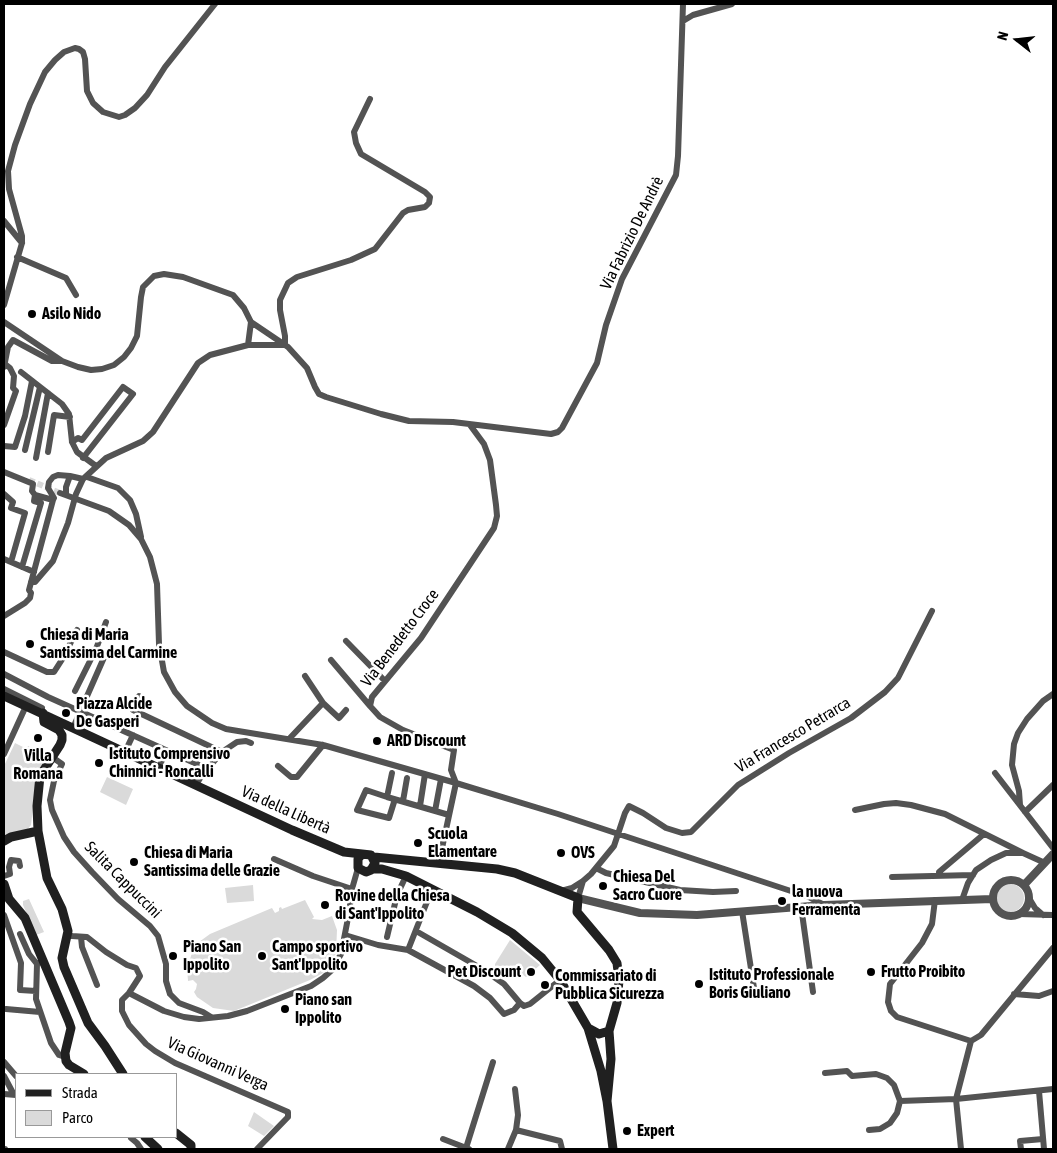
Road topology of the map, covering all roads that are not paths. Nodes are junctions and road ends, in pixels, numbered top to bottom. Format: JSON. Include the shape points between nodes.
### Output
{"nodes":[{"id":1,"x":215,"y":4,"type":"edge"},
{"id":2,"x":683,"y":4,"type":"edge"},
{"id":3,"x":732,"y":4,"type":"edge"},
{"id":4,"x":684,"y":21,"type":"junction"},
{"id":5,"x":370,"y":99,"type":"dead end"},
{"id":6,"x":4,"y":221,"type":"edge"},
{"id":7,"x":22,"y":243,"type":"junction"},
{"id":8,"x":18,"y":257,"type":"junction"},
{"id":9,"x":76,"y":295,"type":"dead end"},
{"id":10,"x":4,"y":305,"type":"edge"},
{"id":11,"x":4,"y":322,"type":"edge"},
{"id":12,"x":251,"y":322,"type":"junction"},
{"id":13,"x":248,"y":345,"type":"junction"},
{"id":14,"x":285,"y":345,"type":"junction"},
{"id":15,"x":62,"y":361,"type":"junction"},
{"id":16,"x":4,"y":366,"type":"edge"},
{"id":17,"x":21,"y":372,"type":"dead end"},
{"id":18,"x":32,"y":381,"type":"junction"},
{"id":19,"x":40,"y":387,"type":"junction"},
{"id":20,"x":48,"y":393,"type":"junction"},
{"id":21,"x":70,"y":417,"type":"junction"},
{"id":22,"x":470,"y":425,"type":"junction"},
{"id":23,"x":4,"y":426,"type":"edge"},
{"id":24,"x":72,"y":442,"type":"junction"},
{"id":25,"x":4,"y":446,"type":"edge"},
{"id":26,"x":25,"y":450,"type":"dead end"},
{"id":27,"x":48,"y":452,"type":"dead end"},
{"id":28,"x":36,"y":458,"type":"dead end"},
{"id":29,"x":83,"y":458,"type":"junction"},
{"id":30,"x":96,"y":466,"type":"junction"},
{"id":31,"x":4,"y":472,"type":"edge"},
{"id":32,"x":70,"y":476,"type":"junction"},
{"id":33,"x":85,"y":478,"type":"junction"},
{"id":34,"x":4,"y":494,"type":"edge"},
{"id":35,"x":35,"y":495,"type":"junction"},
{"id":36,"x":53,"y":500,"type":"junction"},
{"id":37,"x":136,"y":514,"type":"junction"},
{"id":38,"x":129,"y":525,"type":"junction"},
{"id":39,"x":141,"y":539,"type":"junction"},
{"id":40,"x":4,"y":559,"type":"edge"},
{"id":41,"x":11,"y":562,"type":"junction"},
{"id":42,"x":22,"y":567,"type":"junction"},
{"id":43,"x":34,"y":572,"type":"junction"},
{"id":44,"x":31,"y":582,"type":"junction"},
{"id":45,"x":932,"y":611,"type":"dead end"},
{"id":46,"x":4,"y":616,"type":"edge"},
{"id":47,"x":106,"y":622,"type":"dead end"},
{"id":48,"x":76,"y":630,"type":"dead end"},
{"id":49,"x":346,"y":641,"type":"dead end"},
{"id":50,"x":96,"y":648,"type":"junction"},
{"id":51,"x":4,"y":652,"type":"edge"},
{"id":52,"x":331,"y":660,"type":"dead end"},
{"id":53,"x":4,"y":674,"type":"edge"},
{"id":54,"x":305,"y":676,"type":"dead end"},
{"id":55,"x":385,"y":681,"type":"junction"},
{"id":56,"x":4,"y":689,"type":"edge"},
{"id":57,"x":74,"y":691,"type":"dead end"},
{"id":58,"x":1053,"y":694,"type":"edge"},
{"id":59,"x":4,"y":696,"type":"edge"},
{"id":60,"x":139,"y":696,"type":"dead end"},
{"id":61,"x":48,"y":697,"type":"junction"},
{"id":62,"x":323,"y":703,"type":"junction"},
{"id":63,"x":26,"y":706,"type":"junction"},
{"id":64,"x":370,"y":706,"type":"junction"},
{"id":65,"x":81,"y":710,"type":"junction"},
{"id":66,"x":346,"y":710,"type":"dead end"},
{"id":67,"x":41,"y":711,"type":"junction"},
{"id":68,"x":72,"y":728,"type":"junction"},
{"id":69,"x":133,"y":735,"type":"junction"},
{"id":70,"x":289,"y":739,"type":"junction"},
{"id":71,"x":251,"y":743,"type":"dead end"},
{"id":72,"x":323,"y":745,"type":"junction"},
{"id":73,"x":166,"y":750,"type":"junction"},
{"id":74,"x":125,"y":752,"type":"junction"},
{"id":75,"x":222,"y":752,"type":"junction"},
{"id":76,"x":4,"y":754,"type":"edge"},
{"id":77,"x":52,"y":757,"type":"junction"},
{"id":78,"x":278,"y":766,"type":"dead end"},
{"id":79,"x":159,"y":768,"type":"junction"},
{"id":80,"x":392,"y":773,"type":"dead end"},
{"id":81,"x":996,"y":773,"type":"dead end"},
{"id":82,"x":425,"y":774,"type":"junction"},
{"id":83,"x":407,"y":778,"type":"dead end"},
{"id":84,"x":441,"y":779,"type":"junction"},
{"id":85,"x":456,"y":783,"type":"junction"},
{"id":86,"x":193,"y":784,"type":"junction"},
{"id":87,"x":1053,"y":785,"type":"edge"},
{"id":88,"x":387,"y":797,"type":"junction"},
{"id":89,"x":394,"y":799,"type":"junction"},
{"id":90,"x":403,"y":801,"type":"junction"},
{"id":91,"x":420,"y":806,"type":"junction"},
{"id":92,"x":1020,"y":806,"type":"junction"},
{"id":93,"x":855,"y":810,"type":"dead end"},
{"id":94,"x":434,"y":811,"type":"junction"},
{"id":95,"x":1025,"y":812,"type":"junction"},
{"id":96,"x":449,"y":815,"type":"junction"},
{"id":97,"x":38,"y":831,"type":"junction"},
{"id":98,"x":618,"y":834,"type":"junction"},
{"id":99,"x":984,"y":834,"type":"junction"},
{"id":100,"x":4,"y":841,"type":"edge"},
{"id":101,"x":1053,"y":848,"type":"edge"},
{"id":102,"x":1022,"y":853,"type":"junction"},
{"id":103,"x":1053,"y":854,"type":"edge"},
{"id":104,"x":274,"y":859,"type":"dead end"},
{"id":105,"x":439,"y":862,"type":"junction"},
{"id":106,"x":1045,"y":863,"type":"junction"},
{"id":107,"x":363,"y":865,"type":"junction"},
{"id":108,"x":20,"y":866,"type":"dead end"},
{"id":109,"x":596,"y":868,"type":"junction"},
{"id":110,"x":973,"y":875,"type":"junction"},
{"id":111,"x":4,"y":876,"type":"edge"},
{"id":112,"x":406,"y":876,"type":"junction"},
{"id":113,"x":940,"y":876,"type":"junction"},
{"id":114,"x":892,"y":877,"type":"dead end"},
{"id":115,"x":583,"y":881,"type":"junction"},
{"id":116,"x":4,"y":884,"type":"edge"},
{"id":117,"x":1024,"y":885,"type":"junction"},
{"id":118,"x":352,"y":887,"type":"junction"},
{"id":119,"x":432,"y":889,"type":"junction"},
{"id":120,"x":559,"y":891,"type":"junction"},
{"id":121,"x":736,"y":891,"type":"dead end"},
{"id":122,"x":578,"y":898,"type":"junction"},
{"id":123,"x":1029,"y":898,"type":"junction"},
{"id":124,"x":992,"y":899,"type":"junction"},
{"id":125,"x":935,"y":900,"type":"junction"},
{"id":126,"x":962,"y":900,"type":"junction"},
{"id":127,"x":824,"y":904,"type":"junction"},
{"id":128,"x":801,"y":906,"type":"junction"},
{"id":129,"x":742,"y":911,"type":"junction"},
{"id":130,"x":577,"y":912,"type":"junction"},
{"id":131,"x":1019,"y":914,"type":"junction"},
{"id":132,"x":4,"y":915,"type":"edge"},
{"id":133,"x":1043,"y":915,"type":"junction"},
{"id":134,"x":1053,"y":915,"type":"edge"},
{"id":135,"x":416,"y":931,"type":"junction"},
{"id":136,"x":20,"y":934,"type":"dead end"},
{"id":137,"x":67,"y":934,"type":"junction"},
{"id":138,"x":345,"y":935,"type":"junction"},
{"id":139,"x":81,"y":937,"type":"junction"},
{"id":140,"x":387,"y":937,"type":"dead end"},
{"id":141,"x":1053,"y":948,"type":"edge"},
{"id":142,"x":408,"y":950,"type":"junction"},
{"id":143,"x":40,"y":962,"type":"junction"},
{"id":144,"x":560,"y":980,"type":"junction"},
{"id":145,"x":96,"y":985,"type":"dead end"},
{"id":146,"x":754,"y":988,"type":"dead end"},
{"id":147,"x":36,"y":991,"type":"junction"},
{"id":148,"x":1053,"y":991,"type":"edge"},
{"id":149,"x":813,"y":992,"type":"dead end"},
{"id":150,"x":129,"y":993,"type":"junction"},
{"id":151,"x":1014,"y":994,"type":"junction"},
{"id":152,"x":520,"y":1003,"type":"junction"},
{"id":153,"x":6,"y":1009,"type":"dead end"},
{"id":154,"x":40,"y":1012,"type":"junction"},
{"id":155,"x":211,"y":1018,"type":"junction"},
{"id":156,"x":588,"y":1028,"type":"junction"},
{"id":157,"x":609,"y":1031,"type":"junction"},
{"id":158,"x":971,"y":1042,"type":"junction"},
{"id":159,"x":65,"y":1057,"type":"junction"},
{"id":160,"x":4,"y":1062,"type":"edge"},
{"id":161,"x":493,"y":1062,"type":"dead end"},
{"id":162,"x":77,"y":1073,"type":"edge"},
{"id":163,"x":122,"y":1073,"type":"edge"},
{"id":164,"x":605,"y":1073,"type":"junction"},
{"id":165,"x":825,"y":1073,"type":"dead end"},
{"id":166,"x":15,"y":1075,"type":"edge"},
{"id":167,"x":4,"y":1078,"type":"edge"},
{"id":168,"x":515,"y":1089,"type":"dead end"},
{"id":169,"x":1053,"y":1089,"type":"edge"},
{"id":170,"x":1039,"y":1091,"type":"junction"},
{"id":171,"x":4,"y":1094,"type":"edge"},
{"id":172,"x":15,"y":1094,"type":"edge"},
{"id":173,"x":956,"y":1099,"type":"junction"},
{"id":174,"x":900,"y":1100,"type":"junction"},
{"id":175,"x":516,"y":1130,"type":"junction"},
{"id":176,"x":870,"y":1130,"type":"dead end"},
{"id":177,"x":178,"y":1135,"type":"edge"},
{"id":178,"x":132,"y":1138,"type":"edge"},
{"id":179,"x":146,"y":1138,"type":"edge"},
{"id":180,"x":1043,"y":1139,"type":"junction"},
{"id":181,"x":442,"y":1140,"type":"dead end"},
{"id":182,"x":141,"y":1149,"type":"edge"},
{"id":183,"x":158,"y":1149,"type":"edge"},
{"id":184,"x":191,"y":1149,"type":"edge"},
{"id":185,"x":256,"y":1149,"type":"edge"},
{"id":186,"x":468,"y":1149,"type":"edge"},
{"id":187,"x":508,"y":1149,"type":"edge"},
{"id":188,"x":562,"y":1149,"type":"edge"},
{"id":189,"x":613,"y":1149,"type":"edge"},
{"id":190,"x":960,"y":1149,"type":"edge"},
{"id":191,"x":1021,"y":1149,"type":"edge"},
{"id":192,"x":1044,"y":1149,"type":"edge"}],
"edges":[{"from":1,"to":7,"type":"street","via":[[147,95],[124,115],[103,112],[93,103],[87,91],[83,52],[79,49],[64,52],[45,72],[30,104],[8,171],[8,189]]},
{"from":2,"to":4,"type":"street","name":"Via Fabrizio De Andrè"},
{"from":3,"to":4,"type":"street","via":[[693,15]]},
{"from":4,"to":22,"type":"street","name":"Via Fabrizio De Andrè","via":[[676,175],[622,278],[606,325],[598,363],[558,432],[551,434]]},
{"from":5,"to":14,"type":"street","via":[[354,129],[359,150],[364,158],[425,192],[430,197],[429,203],[403,213],[375,248],[288,283],[280,300]]},
{"from":6,"to":7,"type":"street"},
{"from":7,"to":8,"type":"street"},
{"from":8,"to":9,"type":"street","via":[[66,278]]},
{"from":8,"to":10,"type":"street"},
{"from":11,"to":15,"type":"street"},
{"from":12,"to":13,"type":"street"},
{"from":12,"to":14,"type":"street"},
{"from":12,"to":15,"type":"street","via":[[233,295],[183,277],[154,276],[143,287],[137,336],[124,356],[114,364],[91,370]]},
{"from":13,"to":14,"type":"street"},
{"from":13,"to":30,"type":"street","via":[[210,355],[198,363],[153,432],[143,441]]},
{"from":14,"to":22,"type":"street","via":[[307,368],[319,394],[409,420]]},
{"from":15,"to":16,"type":"street","via":[[52,361],[13,340]]},
{"from":16,"to":23,"type":"street","via":[[10,368],[14,376],[13,388],[16,391]]},
{"from":17,"to":18,"type":"street"},
{"from":18,"to":19,"type":"street"},
{"from":18,"to":25,"type":"street","via":[[15,447]]},
{"from":19,"to":20,"type":"street"},
{"from":19,"to":26,"type":"street"},
{"from":20,"to":21,"type":"street","via":[[62,404]]},
{"from":20,"to":28,"type":"street"},
{"from":21,"to":24,"type":"street"},
{"from":21,"to":27,"type":"street","via":[[54,415]]},
{"from":22,"to":55,"type":"street","name":"Via Benedetto Croce","via":[[484,444],[490,460],[497,516],[494,528],[421,638]]},
{"from":24,"to":29,"type":"street"},
{"from":24,"to":29,"type":"street","via":[[78,438],[82,440],[123,387],[133,394]]},
{"from":29,"to":30,"type":"street"},
{"from":30,"to":33,"type":"street"},
{"from":31,"to":35,"type":"street","via":[[31,482]]},
{"from":32,"to":33,"type":"street"},
{"from":32,"to":36,"type":"street","via":[[58,475],[49,482]]},
{"from":32,"to":38,"type":"street","via":[[66,495],[109,511]]},
{"from":33,"to":37,"type":"street","via":[[118,488],[130,500]]},
{"from":33,"to":44,"type":"street","via":[[76,494],[53,562],[35,582]]},
{"from":34,"to":41,"type":"street","via":[[13,502],[11,508],[25,512]]},
{"from":35,"to":36,"type":"street"},
{"from":35,"to":42,"type":"street","via":[[34,501],[42,503]]},
{"from":36,"to":43,"type":"street"},
{"from":37,"to":38,"type":"street"},
{"from":37,"to":39,"type":"street"},
{"from":38,"to":39,"type":"street"},
{"from":39,"to":70,"type":"street","via":[[157,584],[159,644],[164,672],[176,692],[187,706],[226,729]]},
{"from":40,"to":41,"type":"street"},
{"from":41,"to":42,"type":"street"},
{"from":42,"to":43,"type":"street"},
{"from":43,"to":44,"type":"street"},
{"from":44,"to":46,"type":"street","via":[[30,598]]},
{"from":45,"to":98,"type":"street","name":"Via Francesco Petrarca","via":[[898,678],[885,692],[851,718],[738,785],[691,832],[666,828],[629,806]]},
{"from":47,"to":50,"type":"street"},
{"from":48,"to":51,"type":"street","via":[[54,672],[47,672]]},
{"from":49,"to":55,"type":"street"},
{"from":50,"to":57,"type":"street"},
{"from":50,"to":65,"type":"street","via":[[106,653]]},
{"from":52,"to":64,"type":"street"},
{"from":53,"to":61,"type":"street"},
{"from":54,"to":62,"type":"street"},
{"from":55,"to":64,"type":"street","name":"Via Benedetto Croce","via":[[372,697]]},
{"from":56,"to":67,"type":"street"},
{"from":58,"to":92,"type":"street","via":[[1027,719],[1014,744],[1012,766]]},
{"from":59,"to":63,"type":"main road","name":"Via della Libertà"},
{"from":60,"to":75,"type":"street","via":[[133,710]]},
{"from":61,"to":65,"type":"street"},
{"from":61,"to":67,"type":"street"},
{"from":62,"to":66,"type":"street","via":[[340,718]]},
{"from":62,"to":70,"type":"street"},
{"from":63,"to":67,"type":"main road","name":"Via della Libertà"},
{"from":63,"to":76,"type":"street"},
{"from":64,"to":85,"type":"street","name":"Via Benedetto Croce","via":[[380,717],[403,730],[454,750],[451,770]]},
{"from":65,"to":68,"type":"street"},
{"from":65,"to":69,"type":"street"},
{"from":67,"to":68,"type":"main road","name":"Via della Libertà"},
{"from":67,"to":77,"type":"main road","via":[[44,722],[62,735]]},
{"from":68,"to":74,"type":"main road","name":"Via della Libertà"},
{"from":69,"to":73,"type":"street"},
{"from":69,"to":74,"type":"street"},
{"from":70,"to":72,"type":"street"},
{"from":71,"to":75,"type":"street","via":[[237,742]]},
{"from":72,"to":78,"type":"street","via":[[297,777],[291,777]]},
{"from":72,"to":82,"type":"street"},
{"from":73,"to":79,"type":"street"},
{"from":73,"to":86,"type":"street","via":[[199,765]]},
{"from":74,"to":79,"type":"main road","name":"Via della Libertà"},
{"from":75,"to":86,"type":"street"},
{"from":77,"to":97,"type":"main road","via":[[39,780]]},
{"from":77,"to":155,"type":"street","name":"Salita Cappuccini","via":[[62,764],[51,792],[52,810],[74,852],[158,936],[170,994]]},
{"from":79,"to":86,"type":"main road","name":"Via della Libertà"},
{"from":80,"to":88,"type":"street"},
{"from":81,"to":92,"type":"street"},
{"from":82,"to":84,"type":"street"},
{"from":82,"to":91,"type":"street"},
{"from":83,"to":90,"type":"street"},
{"from":84,"to":85,"type":"street"},
{"from":84,"to":94,"type":"street"},
{"from":85,"to":96,"type":"street","name":"Via Benedetto Croce"},
{"from":85,"to":98,"type":"street"},
{"from":86,"to":107,"type":"main road","name":"Via della Libertà","via":[[344,852]]},
{"from":87,"to":95,"type":"street"},
{"from":88,"to":89,"type":"street"},
{"from":88,"to":89,"type":"street","via":[[366,790],[357,810],[389,818]]},
{"from":89,"to":90,"type":"street"},
{"from":90,"to":91,"type":"street"},
{"from":91,"to":94,"type":"street"},
{"from":92,"to":95,"type":"street"},
{"from":93,"to":99,"type":"street","via":[[896,802],[911,804],[945,814]]},
{"from":94,"to":96,"type":"street"},
{"from":95,"to":101,"type":"street"},
{"from":96,"to":105,"type":"street","name":"Via Benedetto Croce"},
{"from":97,"to":100,"type":"main road"},
{"from":97,"to":137,"type":"main road","via":[[47,878],[62,909]]},
{"from":98,"to":109,"type":"street","name":"Via Francesco Petrarca","via":[[614,846]]},
{"from":98,"to":127,"type":"street"},
{"from":99,"to":102,"type":"street"},
{"from":99,"to":113,"type":"street","via":[[939,872]]},
{"from":102,"to":106,"type":"street"},
{"from":102,"to":110,"type":"street","via":[[999,856]]},
{"from":103,"to":106,"type":"street"},
{"from":104,"to":118,"type":"street","via":[[313,876]]},
{"from":105,"to":107,"type":"main road","via":[[374,857],[375,863]]},
{"from":105,"to":120,"type":"main road","via":[[506,871]]},
{"from":106,"to":117,"type":"street"},
{"from":107,"to":112,"type":"main road","name":"Via della Libertà"},
{"from":107,"to":118,"type":"street"},
{"from":108,"to":111,"type":"street","via":[[19,861],[11,860],[10,874]]},
{"from":109,"to":115,"type":"street","name":"Via Francesco Petrarca"},
{"from":109,"to":121,"type":"street","via":[[680,890]]},
{"from":110,"to":113,"type":"street"},
{"from":110,"to":126,"type":"street"},
{"from":112,"to":119,"type":"main road","name":"Via della Libertà"},
{"from":112,"to":140,"type":"street","via":[[395,900]]},
{"from":113,"to":114,"type":"street"},
{"from":115,"to":120,"type":"street"},
{"from":115,"to":122,"type":"street","name":"Via Francesco Petrarca"},
{"from":116,"to":143,"type":"main road","via":[[9,899],[25,918]]},
{"from":117,"to":123,"type":"street"},
{"from":117,"to":124,"type":"street","via":[[1013,880],[1001,882]]},
{"from":118,"to":138,"type":"street"},
{"from":119,"to":135,"type":"street"},
{"from":119,"to":144,"type":"main road","name":"Via della Libertà","via":[[512,933],[542,958]]},
{"from":120,"to":122,"type":"main road"},
{"from":120,"to":130,"type":"main road"},
{"from":122,"to":129,"type":"street","via":[[640,913],[696,915]]},
{"from":122,"to":130,"type":"main road"},
{"from":123,"to":131,"type":"street","via":[[1026,908]]},
{"from":123,"to":133,"type":"street"},
{"from":124,"to":126,"type":"street"},
{"from":124,"to":131,"type":"street","via":[[1002,914]]},
{"from":125,"to":126,"type":"street"},
{"from":125,"to":127,"type":"street"},
{"from":125,"to":158,"type":"street","via":[[932,924],[922,943],[890,984],[888,1002],[897,1017]]},
{"from":127,"to":128,"type":"street"},
{"from":128,"to":129,"type":"street"},
{"from":128,"to":149,"type":"street"},
{"from":129,"to":146,"type":"street"},
{"from":130,"to":157,"type":"main road","via":[[617,963],[617,1003]]},
{"from":131,"to":133,"type":"street"},
{"from":132,"to":147,"type":"street","via":[[21,962],[20,990]]},
{"from":133,"to":134,"type":"street"},
{"from":135,"to":142,"type":"street"},
{"from":135,"to":152,"type":"street","via":[[484,970],[504,984]]},
{"from":136,"to":143,"type":"street","via":[[29,954]]},
{"from":137,"to":139,"type":"street"},
{"from":137,"to":163,"type":"main road","via":[[62,958],[67,975],[88,1023]]},
{"from":138,"to":142,"type":"street"},
{"from":138,"to":155,"type":"street","via":[[337,963],[311,986],[248,1011]]},
{"from":139,"to":145,"type":"street"},
{"from":139,"to":150,"type":"street","via":[[87,937],[138,970],[139,978]]},
{"from":141,"to":151,"type":"street"},
{"from":142,"to":152,"type":"street","via":[[474,986],[504,1014]]},
{"from":143,"to":147,"type":"street"},
{"from":143,"to":159,"type":"main road","via":[[71,1028]]},
{"from":144,"to":152,"type":"street","via":[[530,1004],[524,1006]]},
{"from":144,"to":156,"type":"main road","name":"Via della Libertà"},
{"from":147,"to":154,"type":"street"},
{"from":148,"to":151,"type":"street","via":[[1039,996]]},
{"from":150,"to":155,"type":"street","name":"Via Giovanni Verga","via":[[164,1011],[191,1018]]},
{"from":150,"to":185,"type":"street","name":"Via Giovanni Verga","via":[[122,1000],[124,1016],[155,1051],[175,1063],[288,1112],[288,1117]]},
{"from":151,"to":158,"type":"street","via":[[981,1035]]},
{"from":153,"to":154,"type":"street"},
{"from":154,"to":159,"type":"street","via":[[51,1043],[59,1055]]},
{"from":156,"to":157,"type":"main road","via":[[599,1034]]},
{"from":156,"to":164,"type":"main road","name":"Via della Libertà"},
{"from":157,"to":164,"type":"main road","via":[[611,1059]]},
{"from":158,"to":173,"type":"street"},
{"from":159,"to":162,"type":"main road"},
{"from":160,"to":166,"type":"street"},
{"from":161,"to":186,"type":"street"},
{"from":164,"to":189,"type":"main road"},
{"from":165,"to":174,"type":"street","via":[[876,1074],[894,1085]]},
{"from":167,"to":172,"type":"street"},
{"from":168,"to":175,"type":"street"},
{"from":169,"to":170,"type":"street"},
{"from":170,"to":173,"type":"street"},
{"from":170,"to":180,"type":"street"},
{"from":171,"to":172,"type":"street"},
{"from":173,"to":174,"type":"street"},
{"from":173,"to":190,"type":"street"},
{"from":174,"to":176,"type":"street","via":[[890,1123]]},
{"from":175,"to":187,"type":"street"},
{"from":175,"to":188,"type":"street","via":[[560,1141]]},
{"from":177,"to":184,"type":"main road","via":[[191,1145]]},
{"from":178,"to":182,"type":"street"},
{"from":179,"to":183,"type":"main road"},
{"from":180,"to":191,"type":"street","via":[[1020,1141]]},
{"from":180,"to":192,"type":"street"},
{"from":181,"to":186,"type":"street"}]}
